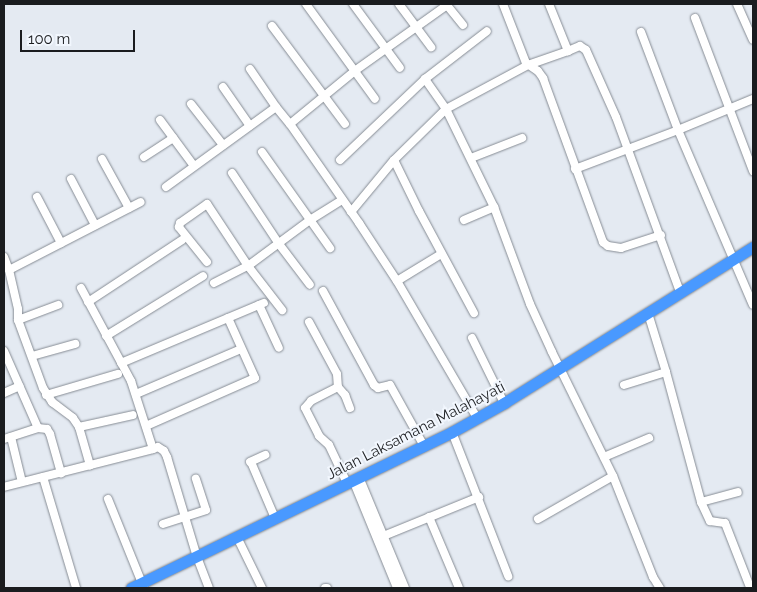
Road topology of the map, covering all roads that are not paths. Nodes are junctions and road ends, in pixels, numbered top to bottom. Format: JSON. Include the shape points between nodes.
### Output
{"nodes":[{"id":1,"x":306,"y":4,"type":"edge"},
{"id":2,"x":353,"y":4,"type":"edge"},
{"id":3,"x":399,"y":4,"type":"edge"},
{"id":4,"x":447,"y":4,"type":"edge"},
{"id":5,"x":503,"y":4,"type":"edge"},
{"id":6,"x":549,"y":4,"type":"edge"},
{"id":7,"x":738,"y":4,"type":"edge"},
{"id":8,"x":695,"y":18,"type":"dead end"},
{"id":9,"x":463,"y":25,"type":"dead end"},
{"id":10,"x":272,"y":26,"type":"dead end"},
{"id":11,"x":416,"y":27,"type":"junction"},
{"id":12,"x":487,"y":31,"type":"dead end"},
{"id":13,"x":641,"y":32,"type":"dead end"},
{"id":14,"x":753,"y":40,"type":"edge"},
{"id":15,"x":431,"y":47,"type":"dead end"},
{"id":16,"x":386,"y":49,"type":"junction"},
{"id":17,"x":568,"y":51,"type":"junction"},
{"id":18,"x":528,"y":65,"type":"junction"},
{"id":19,"x":400,"y":68,"type":"dead end"},
{"id":20,"x":250,"y":69,"type":"dead end"},
{"id":21,"x":356,"y":70,"type":"junction"},
{"id":22,"x":425,"y":79,"type":"junction"},
{"id":23,"x":223,"y":87,"type":"dead end"},
{"id":24,"x":325,"y":94,"type":"junction"},
{"id":25,"x":375,"y":99,"type":"dead end"},
{"id":26,"x":753,"y":99,"type":"edge"},
{"id":27,"x":191,"y":104,"type":"dead end"},
{"id":28,"x":276,"y":107,"type":"junction"},
{"id":29,"x":446,"y":109,"type":"junction"},
{"id":30,"x":730,"y":109,"type":"junction"},
{"id":31,"x":160,"y":120,"type":"dead end"},
{"id":32,"x":290,"y":124,"type":"junction"},
{"id":33,"x":345,"y":124,"type":"dead end"},
{"id":34,"x":250,"y":126,"type":"junction"},
{"id":35,"x":678,"y":130,"type":"junction"},
{"id":36,"x":173,"y":138,"type":"junction"},
{"id":37,"x":522,"y":138,"type":"dead end"},
{"id":38,"x":223,"y":145,"type":"junction"},
{"id":39,"x":628,"y":148,"type":"junction"},
{"id":40,"x":262,"y":152,"type":"dead end"},
{"id":41,"x":144,"y":157,"type":"dead end"},
{"id":42,"x":471,"y":158,"type":"junction"},
{"id":43,"x":102,"y":159,"type":"dead end"},
{"id":44,"x":340,"y":160,"type":"dead end"},
{"id":45,"x":394,"y":160,"type":"junction"},
{"id":46,"x":194,"y":166,"type":"junction"},
{"id":47,"x":575,"y":169,"type":"junction"},
{"id":48,"x":753,"y":171,"type":"edge"},
{"id":49,"x":232,"y":173,"type":"dead end"},
{"id":50,"x":70,"y":179,"type":"dead end"},
{"id":51,"x":166,"y":187,"type":"dead end"},
{"id":52,"x":37,"y":197,"type":"dead end"},
{"id":53,"x":342,"y":200,"type":"junction"},
{"id":54,"x":142,"y":202,"type":"dead end"},
{"id":55,"x":494,"y":207,"type":"junction"},
{"id":56,"x":129,"y":208,"type":"junction"},
{"id":57,"x":351,"y":212,"type":"junction"},
{"id":58,"x":310,"y":220,"type":"junction"},
{"id":59,"x":464,"y":220,"type":"dead end"},
{"id":60,"x":95,"y":225,"type":"junction"},
{"id":61,"x":661,"y":235,"type":"junction"},
{"id":62,"x":182,"y":240,"type":"dead end"},
{"id":63,"x":60,"y":243,"type":"junction"},
{"id":64,"x":279,"y":244,"type":"junction"},
{"id":65,"x":753,"y":247,"type":"edge"},
{"id":66,"x":330,"y":248,"type":"dead end"},
{"id":67,"x":441,"y":254,"type":"junction"},
{"id":68,"x":4,"y":257,"type":"edge"},
{"id":69,"x":734,"y":259,"type":"junction"},
{"id":70,"x":207,"y":262,"type":"dead end"},
{"id":71,"x":248,"y":266,"type":"junction"},
{"id":72,"x":9,"y":270,"type":"junction"},
{"id":73,"x":203,"y":276,"type":"dead end"},
{"id":74,"x":397,"y":281,"type":"junction"},
{"id":75,"x":214,"y":283,"type":"dead end"},
{"id":76,"x":12,"y":284,"type":"junction"},
{"id":77,"x":310,"y":285,"type":"dead end"},
{"id":78,"x":4,"y":288,"type":"edge"},
{"id":79,"x":81,"y":288,"type":"dead end"},
{"id":80,"x":323,"y":291,"type":"dead end"},
{"id":81,"x":680,"y":292,"type":"junction"},
{"id":82,"x":88,"y":302,"type":"junction"},
{"id":83,"x":58,"y":305,"type":"dead end"},
{"id":84,"x":753,"y":305,"type":"edge"},
{"id":85,"x":282,"y":310,"type":"dead end"},
{"id":86,"x":474,"y":312,"type":"dead end"},
{"id":87,"x":648,"y":313,"type":"junction"},
{"id":88,"x":228,"y":318,"type":"junction"},
{"id":89,"x":18,"y":320,"type":"junction"},
{"id":90,"x":308,"y":322,"type":"dead end"},
{"id":91,"x":106,"y":336,"type":"junction"},
{"id":92,"x":472,"y":338,"type":"dead end"},
{"id":93,"x":75,"y":344,"type":"dead end"},
{"id":94,"x":279,"y":348,"type":"dead end"},
{"id":95,"x":241,"y":349,"type":"junction"},
{"id":96,"x":4,"y":351,"type":"edge"},
{"id":97,"x":32,"y":356,"type":"junction"},
{"id":98,"x":121,"y":363,"type":"junction"},
{"id":99,"x":560,"y":368,"type":"junction"},
{"id":100,"x":666,"y":372,"type":"junction"},
{"id":101,"x":118,"y":374,"type":"dead end"},
{"id":102,"x":624,"y":385,"type":"dead end"},
{"id":103,"x":20,"y":386,"type":"junction"},
{"id":104,"x":338,"y":387,"type":"junction"},
{"id":105,"x":4,"y":393,"type":"edge"},
{"id":106,"x":46,"y":394,"type":"junction"},
{"id":107,"x":136,"y":394,"type":"junction"},
{"id":108,"x":504,"y":403,"type":"junction"},
{"id":109,"x":350,"y":408,"type":"dead end"},
{"id":110,"x":133,"y":415,"type":"dead end"},
{"id":111,"x":476,"y":418,"type":"junction"},
{"id":112,"x":146,"y":426,"type":"junction"},
{"id":113,"x":78,"y":427,"type":"junction"},
{"id":114,"x":38,"y":428,"type":"junction"},
{"id":115,"x":452,"y":432,"type":"junction"},
{"id":116,"x":7,"y":438,"type":"edge"},
{"id":117,"x":648,"y":438,"type":"dead end"},
{"id":118,"x":424,"y":446,"type":"junction"},
{"id":119,"x":153,"y":449,"type":"junction"},
{"id":120,"x":265,"y":456,"type":"dead end"},
{"id":121,"x":604,"y":457,"type":"junction"},
{"id":122,"x":90,"y":465,"type":"junction"},
{"id":123,"x":61,"y":473,"type":"junction"},
{"id":124,"x":614,"y":476,"type":"junction"},
{"id":125,"x":43,"y":477,"type":"junction"},
{"id":126,"x":196,"y":479,"type":"dead end"},
{"id":127,"x":353,"y":480,"type":"junction"},
{"id":128,"x":22,"y":482,"type":"junction"},
{"id":129,"x":4,"y":488,"type":"edge"},
{"id":130,"x":738,"y":492,"type":"dead end"},
{"id":131,"x":479,"y":497,"type":"junction"},
{"id":132,"x":108,"y":499,"type":"dead end"},
{"id":133,"x":702,"y":502,"type":"junction"},
{"id":134,"x":429,"y":517,"type":"junction"},
{"id":135,"x":184,"y":518,"type":"junction"},
{"id":136,"x":275,"y":518,"type":"junction"},
{"id":137,"x":538,"y":519,"type":"dead end"},
{"id":138,"x":163,"y":524,"type":"dead end"},
{"id":139,"x":237,"y":537,"type":"junction"},
{"id":140,"x":380,"y":537,"type":"junction"},
{"id":141,"x":197,"y":557,"type":"junction"},
{"id":142,"x":753,"y":571,"type":"edge"},
{"id":143,"x":745,"y":575,"type":"junction"},
{"id":144,"x":508,"y":576,"type":"dead end"},
{"id":145,"x":139,"y":586,"type":"edge"},
{"id":146,"x":750,"y":587,"type":"edge"},
{"id":147,"x":76,"y":588,"type":"edge"},
{"id":148,"x":209,"y":588,"type":"edge"},
{"id":149,"x":262,"y":588,"type":"edge"},
{"id":150,"x":397,"y":588,"type":"edge"},
{"id":151,"x":405,"y":588,"type":"edge"},
{"id":152,"x":459,"y":588,"type":"edge"},
{"id":153,"x":660,"y":588,"type":"edge"}],
"edges":[{"from":1,"to":21,"type":"street"},
{"from":2,"to":16,"type":"street"},
{"from":3,"to":11,"type":"street"},
{"from":4,"to":9,"type":"street"},
{"from":4,"to":11,"type":"street"},
{"from":5,"to":18,"type":"street"},
{"from":6,"to":17,"type":"street"},
{"from":7,"to":14,"type":"street"},
{"from":8,"to":30,"type":"street"},
{"from":10,"to":24,"type":"street"},
{"from":11,"to":15,"type":"street"},
{"from":11,"to":16,"type":"street"},
{"from":12,"to":22,"type":"street"},
{"from":13,"to":35,"type":"street"},
{"from":16,"to":19,"type":"street"},
{"from":16,"to":21,"type":"street"},
{"from":17,"to":18,"type":"street"},
{"from":17,"to":39,"type":"street","via":[[580,46],[586,50]]},
{"from":18,"to":29,"type":"street"},
{"from":18,"to":47,"type":"street","via":[[543,78]]},
{"from":20,"to":28,"type":"street"},
{"from":21,"to":24,"type":"street"},
{"from":21,"to":25,"type":"street"},
{"from":22,"to":29,"type":"street"},
{"from":22,"to":44,"type":"street"},
{"from":23,"to":34,"type":"street"},
{"from":24,"to":32,"type":"street"},
{"from":24,"to":33,"type":"street"},
{"from":26,"to":30,"type":"street"},
{"from":27,"to":38,"type":"street"},
{"from":28,"to":32,"type":"street"},
{"from":28,"to":34,"type":"street"},
{"from":29,"to":42,"type":"street"},
{"from":29,"to":45,"type":"street"},
{"from":30,"to":35,"type":"street"},
{"from":30,"to":48,"type":"street"},
{"from":31,"to":36,"type":"street"},
{"from":32,"to":53,"type":"street"},
{"from":34,"to":38,"type":"street"},
{"from":35,"to":39,"type":"street"},
{"from":35,"to":69,"type":"street"},
{"from":36,"to":41,"type":"street"},
{"from":36,"to":46,"type":"street"},
{"from":37,"to":42,"type":"street"},
{"from":38,"to":46,"type":"street"},
{"from":39,"to":47,"type":"street"},
{"from":39,"to":61,"type":"street"},
{"from":40,"to":58,"type":"street"},
{"from":42,"to":55,"type":"street"},
{"from":43,"to":56,"type":"street"},
{"from":45,"to":57,"type":"street"},
{"from":45,"to":67,"type":"street"},
{"from":46,"to":51,"type":"street"},
{"from":47,"to":61,"type":"street","via":[[599,236],[608,246],[621,248]]},
{"from":49,"to":64,"type":"street"},
{"from":50,"to":60,"type":"street"},
{"from":52,"to":63,"type":"street"},
{"from":53,"to":57,"type":"street"},
{"from":53,"to":58,"type":"street"},
{"from":54,"to":56,"type":"street"},
{"from":55,"to":59,"type":"street"},
{"from":55,"to":99,"type":"street","via":[[530,304]]},
{"from":56,"to":60,"type":"street"},
{"from":57,"to":74,"type":"street"},
{"from":58,"to":64,"type":"street"},
{"from":58,"to":66,"type":"street"},
{"from":60,"to":63,"type":"street"},
{"from":61,"to":81,"type":"street"},
{"from":62,"to":82,"type":"street"},
{"from":63,"to":72,"type":"street"},
{"from":64,"to":71,"type":"street"},
{"from":64,"to":77,"type":"street"},
{"from":65,"to":69,"type":"highway","name":"Jalan Laksamana Malahayati"},
{"from":67,"to":74,"type":"street"},
{"from":67,"to":86,"type":"street"},
{"from":68,"to":72,"type":"street"},
{"from":69,"to":81,"type":"highway","name":"Jalan Laksamana Malahayati"},
{"from":69,"to":84,"type":"street"},
{"from":70,"to":71,"type":"street","via":[[179,227],[207,204]]},
{"from":71,"to":75,"type":"street"},
{"from":71,"to":85,"type":"street"},
{"from":72,"to":76,"type":"street"},
{"from":73,"to":91,"type":"street"},
{"from":74,"to":111,"type":"street"},
{"from":76,"to":78,"type":"street"},
{"from":76,"to":89,"type":"street"},
{"from":79,"to":82,"type":"street"},
{"from":80,"to":118,"type":"street","via":[[374,385],[378,388],[390,385]]},
{"from":81,"to":87,"type":"highway","name":"Jalan Laksamana Malahayati"},
{"from":82,"to":91,"type":"street"},
{"from":83,"to":89,"type":"street"},
{"from":87,"to":99,"type":"highway","name":"Jalan Laksamana Malahayati"},
{"from":87,"to":100,"type":"street"},
{"from":88,"to":94,"type":"street","via":[[262,304]]},
{"from":88,"to":95,"type":"street"},
{"from":88,"to":98,"type":"street"},
{"from":89,"to":97,"type":"street"},
{"from":90,"to":104,"type":"street","via":[[337,374]]},
{"from":91,"to":98,"type":"street"},
{"from":92,"to":108,"type":"street"},
{"from":93,"to":97,"type":"street"},
{"from":95,"to":107,"type":"street"},
{"from":95,"to":112,"type":"street","via":[[255,378]]},
{"from":96,"to":103,"type":"street"},
{"from":97,"to":106,"type":"street"},
{"from":98,"to":107,"type":"street"},
{"from":99,"to":108,"type":"highway","name":"Jalan Laksamana Malahayati"},
{"from":99,"to":121,"type":"street"},
{"from":100,"to":102,"type":"street"},
{"from":100,"to":133,"type":"street"},
{"from":101,"to":106,"type":"street"},
{"from":103,"to":105,"type":"street"},
{"from":103,"to":114,"type":"street"},
{"from":104,"to":109,"type":"street"},
{"from":104,"to":127,"type":"street","via":[[311,401],[305,408],[319,436]]},
{"from":106,"to":113,"type":"street","via":[[73,418]]},
{"from":107,"to":112,"type":"street"},
{"from":108,"to":111,"type":"highway","name":"Jalan Laksamana Malahayati"},
{"from":110,"to":113,"type":"street"},
{"from":111,"to":115,"type":"highway","name":"Jalan Laksamana Malahayati"},
{"from":112,"to":119,"type":"street"},
{"from":113,"to":122,"type":"street"},
{"from":114,"to":116,"type":"street"},
{"from":114,"to":123,"type":"street","via":[[50,434]]},
{"from":115,"to":118,"type":"highway","name":"Jalan Laksamana Malahayati"},
{"from":115,"to":131,"type":"street"},
{"from":116,"to":128,"type":"street"},
{"from":117,"to":121,"type":"street"},
{"from":118,"to":127,"type":"highway","name":"Jalan Laksamana Malahayati"},
{"from":119,"to":122,"type":"street"},
{"from":119,"to":135,"type":"street","via":[[158,447],[167,457]]},
{"from":120,"to":136,"type":"street","via":[[250,462]]},
{"from":121,"to":124,"type":"street"},
{"from":122,"to":123,"type":"street"},
{"from":123,"to":125,"type":"street"},
{"from":124,"to":137,"type":"street"},
{"from":124,"to":153,"type":"street"},
{"from":125,"to":128,"type":"street"},
{"from":125,"to":147,"type":"street"},
{"from":126,"to":135,"type":"street","via":[[206,510]]},
{"from":127,"to":136,"type":"highway","name":"Jalan Laksamana Malahayati"},
{"from":127,"to":140,"type":"street"},
{"from":128,"to":129,"type":"street"},
{"from":130,"to":133,"type":"street"},
{"from":131,"to":134,"type":"street"},
{"from":131,"to":144,"type":"street"},
{"from":132,"to":145,"type":"street"},
{"from":133,"to":143,"type":"street","via":[[710,521],[725,523]]},
{"from":134,"to":140,"type":"street"},
{"from":134,"to":152,"type":"street"},
{"from":135,"to":138,"type":"street"},
{"from":135,"to":141,"type":"street"},
{"from":136,"to":139,"type":"highway","name":"Jalan Laksamana Malahayati"},
{"from":139,"to":141,"type":"highway","name":"Jalan Laksamana Malahayati"},
{"from":139,"to":149,"type":"street"},
{"from":140,"to":150,"type":"street"},
{"from":140,"to":151,"type":"street"},
{"from":141,"to":145,"type":"highway","name":"Jalan Laksamana Malahayati"},
{"from":141,"to":148,"type":"street"},
{"from":142,"to":143,"type":"street"},
{"from":143,"to":146,"type":"street"}]}
